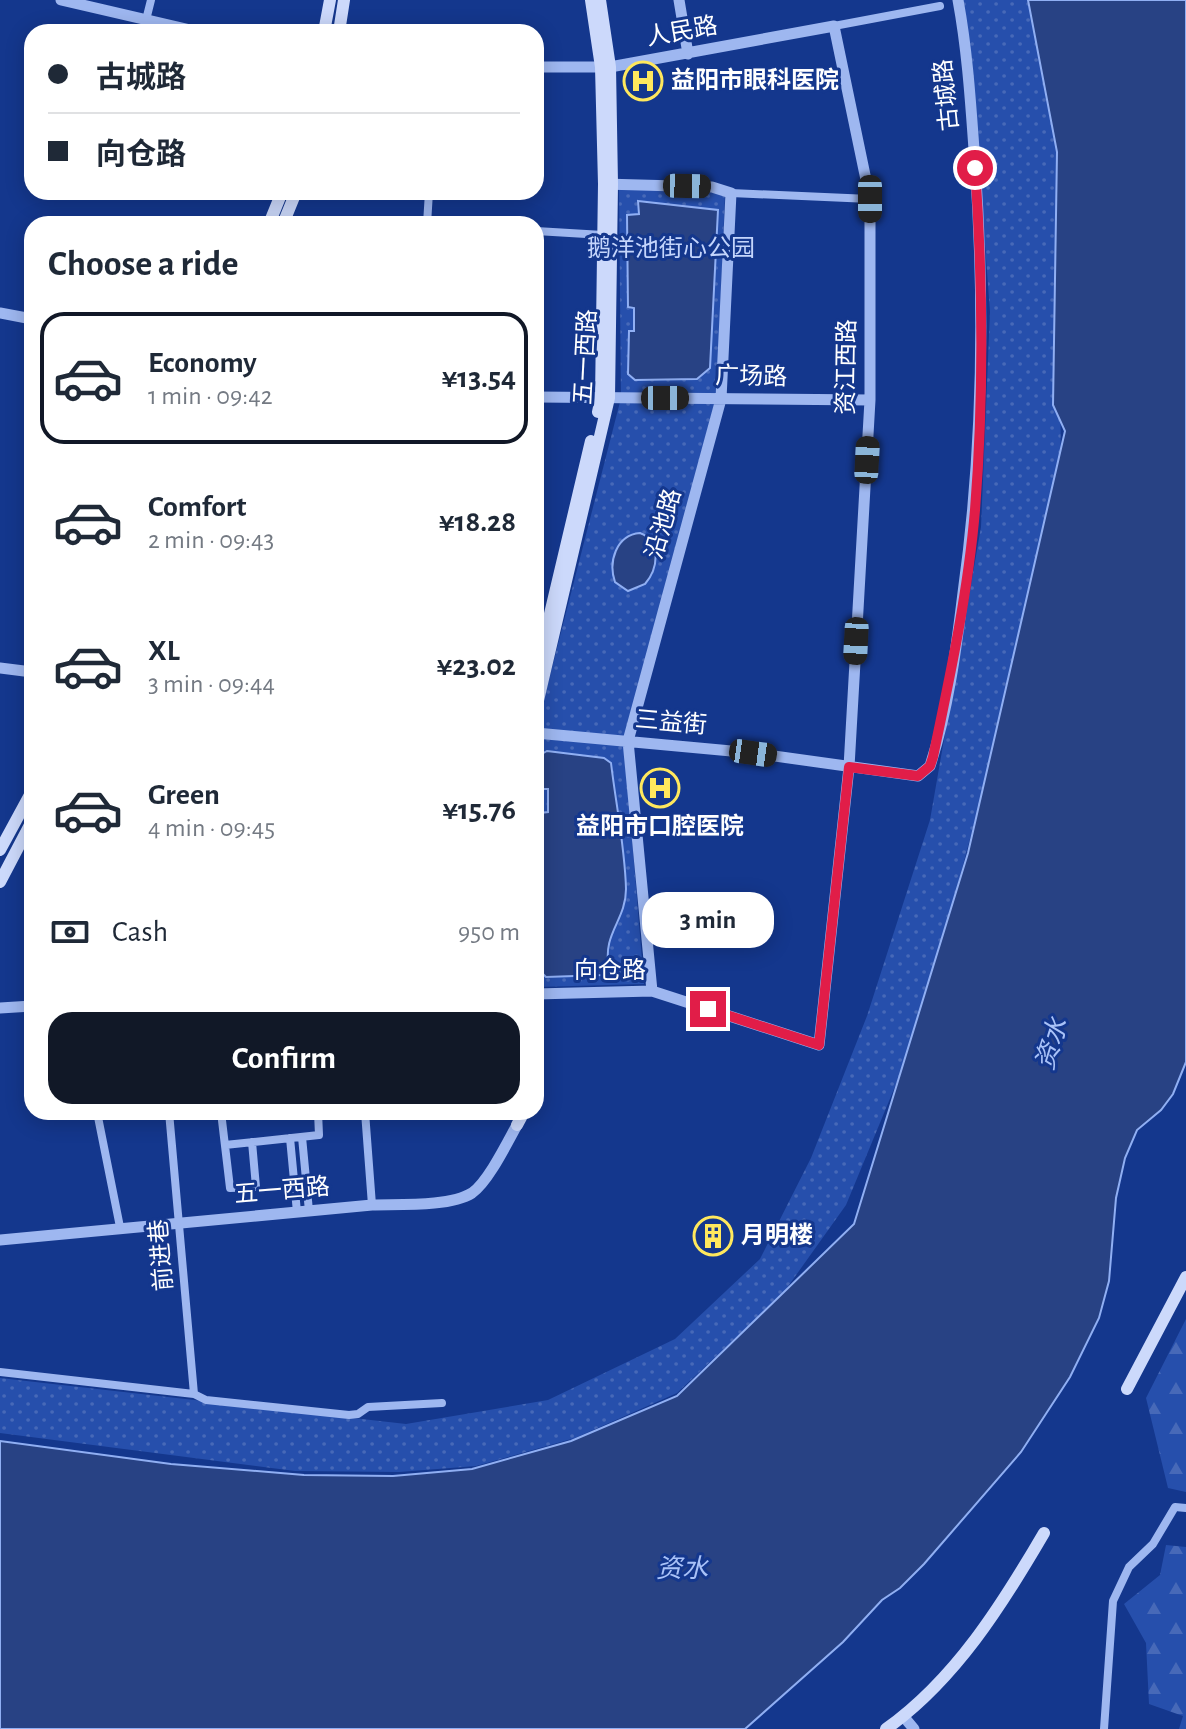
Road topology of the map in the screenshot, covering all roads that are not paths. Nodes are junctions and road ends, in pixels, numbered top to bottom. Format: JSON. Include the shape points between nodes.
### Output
{"nodes":[{"id":1,"x":61,"y":0,"type":"edge"},
{"id":2,"x":151,"y":0,"type":"edge"},
{"id":3,"x":330,"y":0,"type":"edge"},
{"id":4,"x":344,"y":0,"type":"edge"},
{"id":5,"x":591,"y":0,"type":"edge"},
{"id":6,"x":600,"y":0,"type":"edge"},
{"id":7,"x":679,"y":0,"type":"edge"},
{"id":8,"x":958,"y":0,"type":"edge"},
{"id":9,"x":90,"y":3,"type":"edge"},
{"id":10,"x":940,"y":6,"type":"dead end"},
{"id":11,"x":146,"y":20,"type":"junction"},
{"id":12,"x":164,"y":24,"type":"edge"},
{"id":13,"x":326,"y":24,"type":"edge"},
{"id":14,"x":340,"y":24,"type":"edge"},
{"id":15,"x":834,"y":26,"type":"junction"},
{"id":16,"x":688,"y":54,"type":"junction"},
{"id":17,"x":544,"y":67,"type":"edge"},
{"id":18,"x":605,"y":67,"type":"junction"},
{"id":19,"x":608,"y":184,"type":"junction"},
{"id":20,"x":731,"y":193,"type":"junction"},
{"id":21,"x":870,"y":199,"type":"junction"},
{"id":22,"x":544,"y":231,"type":"edge"},
{"id":23,"x":603,"y":235,"type":"junction"},
{"id":24,"x":0,"y":313,"type":"edge"},
{"id":25,"x":24,"y":318,"type":"edge"},
{"id":26,"x":544,"y":397,"type":"edge"},
{"id":27,"x":605,"y":398,"type":"junction"},
{"id":28,"x":721,"y":399,"type":"junction"},
{"id":29,"x":870,"y":400,"type":"junction"},
{"id":30,"x":544,"y":641,"type":"edge"},
{"id":31,"x":0,"y":668,"type":"edge"},
{"id":32,"x":24,"y":671,"type":"edge"},
{"id":33,"x":544,"y":673,"type":"edge"},
{"id":34,"x":544,"y":734,"type":"edge"},
{"id":35,"x":628,"y":741,"type":"junction"},
{"id":36,"x":849,"y":767,"type":"junction"},
{"id":37,"x":24,"y":806,"type":"edge"},
{"id":38,"x":24,"y":836,"type":"edge"},
{"id":39,"x":0,"y":850,"type":"edge"},
{"id":40,"x":0,"y":882,"type":"edge"},
{"id":41,"x":652,"y":991,"type":"junction"},
{"id":42,"x":544,"y":994,"type":"edge"},
{"id":43,"x":24,"y":1006,"type":"edge"},
{"id":44,"x":0,"y":1008,"type":"edge"},
{"id":45,"x":819,"y":1045,"type":"joint"},
{"id":46,"x":99,"y":1120,"type":"edge"},
{"id":47,"x":170,"y":1120,"type":"edge"},
{"id":48,"x":222,"y":1120,"type":"edge"},
{"id":49,"x":318,"y":1120,"type":"edge"},
{"id":50,"x":366,"y":1120,"type":"edge"},
{"id":51,"x":519,"y":1120,"type":"edge"},
{"id":52,"x":302,"y":1137,"type":"junction"},
{"id":53,"x":290,"y":1138,"type":"junction"},
{"id":54,"x":252,"y":1142,"type":"junction"},
{"id":55,"x":225,"y":1145,"type":"junction"},
{"id":56,"x":372,"y":1205,"type":"junction"},
{"id":57,"x":303,"y":1211,"type":"junction"},
{"id":58,"x":179,"y":1223,"type":"junction"},
{"id":59,"x":120,"y":1227,"type":"junction"},
{"id":60,"x":0,"y":1240,"type":"edge"},
{"id":61,"x":1186,"y":1277,"type":"edge"},
{"id":62,"x":0,"y":1372,"type":"edge"},
{"id":63,"x":1127,"y":1389,"type":"dead end"},
{"id":64,"x":194,"y":1394,"type":"junction"},
{"id":65,"x":442,"y":1403,"type":"dead end"},
{"id":66,"x":1186,"y":1508,"type":"edge"},
{"id":67,"x":1044,"y":1533,"type":"dead end"},
{"id":68,"x":904,"y":1717,"type":"junction"},
{"id":69,"x":886,"y":1729,"type":"edge"},
{"id":70,"x":914,"y":1729,"type":"edge"},
{"id":71,"x":1104,"y":1729,"type":"edge"}],
"edges":[{"from":1,"to":9,"type":"street"},
{"from":2,"to":11,"type":"street"},
{"from":3,"to":13,"type":"main road"},
{"from":4,"to":14,"type":"main road"},
{"from":5,"to":18,"type":"main road"},
{"from":6,"to":18,"type":"main road","name":"五一西路"},
{"from":7,"to":16,"type":"street"},
{"from":8,"to":36,"type":"street","name":"古城路","via":[[971,96],[983,308],[974,512],[955,654],[933,757],[924,773]]},
{"from":9,"to":11,"type":"street"},
{"from":10,"to":15,"type":"street"},
{"from":11,"to":12,"type":"street"},
{"from":15,"to":16,"type":"street","name":"人民路"},
{"from":15,"to":21,"type":"street","name":"资江西路"},
{"from":16,"to":18,"type":"street","name":"人民路"},
{"from":17,"to":18,"type":"street","name":"人民路"},
{"from":18,"to":19,"type":"main road","name":"五一西路"},
{"from":19,"to":20,"type":"street","via":[[712,187]]},
{"from":19,"to":23,"type":"main road"},
{"from":19,"to":27,"type":"main road","name":"五一西路"},
{"from":20,"to":21,"type":"street"},
{"from":20,"to":28,"type":"street","name":"沿池路"},
{"from":21,"to":29,"type":"street","name":"资江西路"},
{"from":22,"to":23,"type":"street"},
{"from":23,"to":27,"type":"main road"},
{"from":24,"to":25,"type":"street"},
{"from":26,"to":27,"type":"street","name":"广场路"},
{"from":27,"to":28,"type":"street","name":"广场路"},
{"from":27,"to":30,"type":"main road"},
{"from":27,"to":33,"type":"main road","name":"五一西路"},
{"from":28,"to":29,"type":"street","name":"广场路"},
{"from":28,"to":35,"type":"street","name":"沿池路"},
{"from":29,"to":36,"type":"street","name":"资江西路"},
{"from":31,"to":32,"type":"street"},
{"from":34,"to":35,"type":"street","name":"三益街"},
{"from":35,"to":36,"type":"street","name":"三益街"},
{"from":35,"to":41,"type":"street","name":"沿池路"},
{"from":36,"to":45,"type":"street","name":"资江西路"},
{"from":37,"to":39,"type":"main road"},
{"from":38,"to":40,"type":"main road"},
{"from":41,"to":42,"type":"street","name":"向仓路"},
{"from":41,"to":45,"type":"street","name":"向仓路"},
{"from":43,"to":44,"type":"street"},
{"from":46,"to":59,"type":"street"},
{"from":47,"to":58,"type":"street","name":"前进巷"},
{"from":48,"to":55,"type":"street"},
{"from":49,"to":52,"type":"street","via":[[319,1135]]},
{"from":50,"to":56,"type":"street"},
{"from":51,"to":56,"type":"street","name":"五一西路","via":[[471,1193]]},
{"from":52,"to":53,"type":"street"},
{"from":52,"to":57,"type":"street"},
{"from":53,"to":54,"type":"street"},
{"from":53,"to":57,"type":"street"},
{"from":54,"to":55,"type":"street"},
{"from":54,"to":55,"type":"street","via":[[256,1187],[230,1188]]},
{"from":56,"to":57,"type":"street","name":"五一西路"},
{"from":57,"to":58,"type":"street","name":"五一西路"},
{"from":58,"to":59,"type":"street","name":"五一西路"},
{"from":58,"to":64,"type":"street","name":"前进巷"},
{"from":59,"to":60,"type":"street","name":"五一西路"},
{"from":61,"to":63,"type":"main road"},
{"from":62,"to":64,"type":"street"},
{"from":64,"to":65,"type":"street","via":[[206,1400],[349,1415],[368,1407]]},
{"from":66,"to":71,"type":"street","via":[[1175,1507],[1153,1544],[1129,1567],[1113,1601]]},
{"from":67,"to":68,"type":"main road","via":[[961,1659]]},
{"from":68,"to":69,"type":"main road"},
{"from":68,"to":70,"type":"street"}]}
